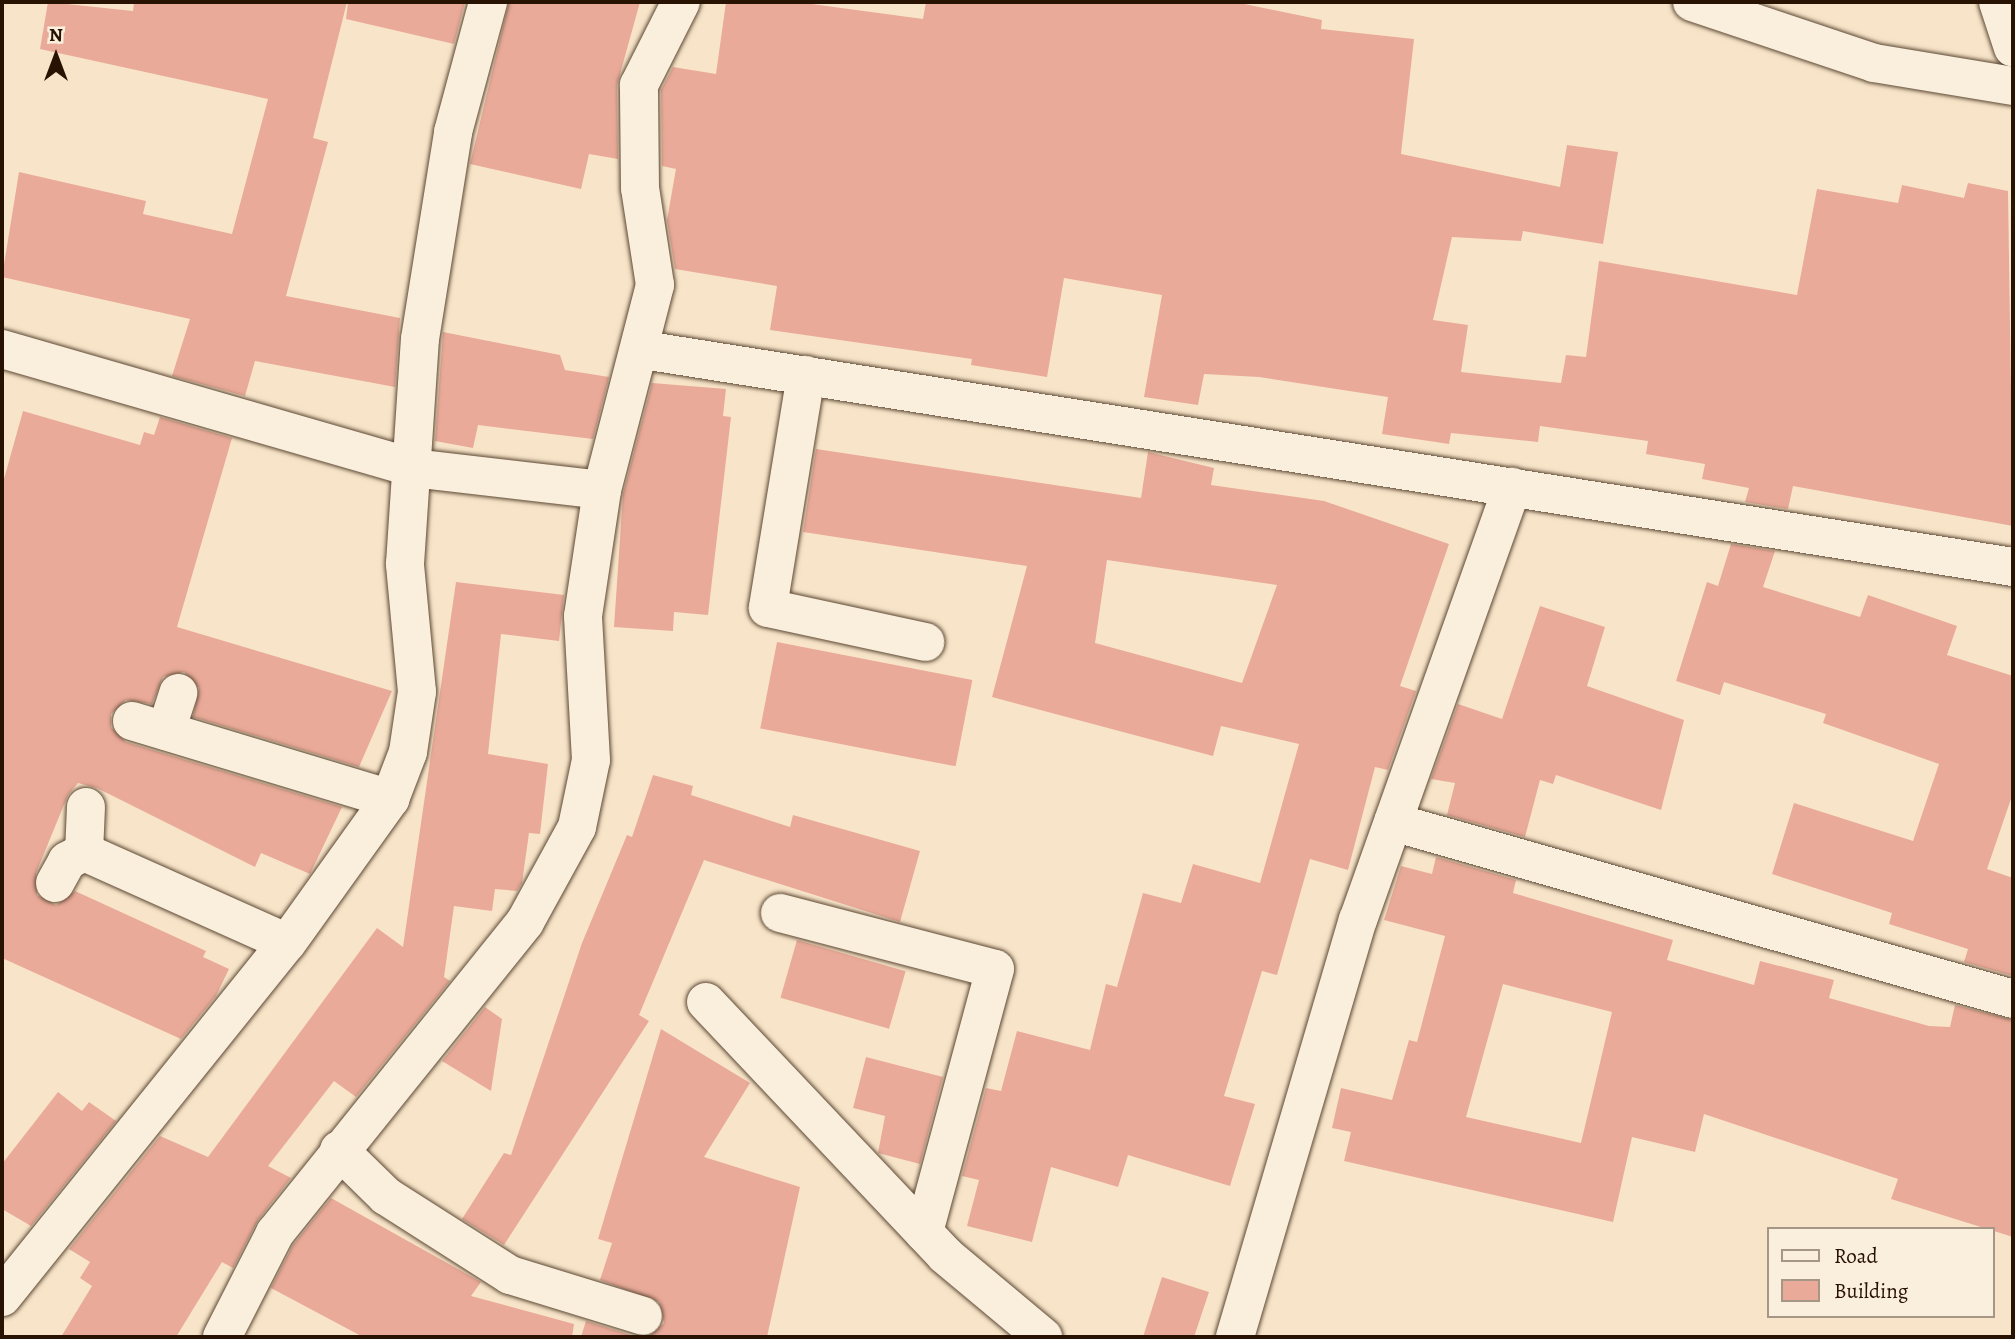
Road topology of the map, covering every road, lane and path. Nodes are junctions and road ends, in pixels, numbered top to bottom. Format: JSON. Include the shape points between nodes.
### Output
{"nodes":[{"id":1,"x":488,"y":2,"type":"edge"},
{"id":2,"x":681,"y":2,"type":"edge"},
{"id":3,"x":1692,"y":2,"type":"edge"},
{"id":4,"x":1998,"y":2,"type":"edge"},
{"id":5,"x":2013,"y":48,"type":"edge"},
{"id":6,"x":2013,"y":86,"type":"edge"},
{"id":7,"x":2,"y":349,"type":"edge"},
{"id":8,"x":643,"y":350,"type":"junction"},
{"id":9,"x":806,"y":375,"type":"junction"},
{"id":10,"x":413,"y":468,"type":"junction"},
{"id":11,"x":1512,"y":487,"type":"junction"},
{"id":12,"x":602,"y":490,"type":"junction"},
{"id":13,"x":2013,"y":567,"type":"edge"},
{"id":14,"x":925,"y":642,"type":"dead end"},
{"id":15,"x":178,"y":693,"type":"dead end"},
{"id":16,"x":390,"y":799,"type":"junction"},
{"id":17,"x":86,"y":807,"type":"dead end"},
{"id":18,"x":1393,"y":822,"type":"junction"},
{"id":19,"x":84,"y":852,"type":"junction"},
{"id":20,"x":55,"y":883,"type":"dead end"},
{"id":21,"x":780,"y":913,"type":"dead end"},
{"id":22,"x":287,"y":943,"type":"junction"},
{"id":23,"x":2013,"y":999,"type":"edge"},
{"id":24,"x":706,"y":1002,"type":"dead end"},
{"id":25,"x":339,"y":1150,"type":"junction"},
{"id":26,"x":924,"y":1233,"type":"junction"},
{"id":27,"x":2,"y":1297,"type":"edge"},
{"id":28,"x":643,"y":1316,"type":"dead end"},
{"id":29,"x":222,"y":1337,"type":"edge"},
{"id":30,"x":1043,"y":1337,"type":"edge"},
{"id":31,"x":1235,"y":1337,"type":"edge"}],
"edges":[{"from":1,"to":10,"type":"street","via":[[453,132],[421,339]]},
{"from":2,"to":8,"type":"street","via":[[639,85],[640,188],[655,285]]},
{"from":3,"to":6,"type":"street","via":[[1874,63]]},
{"from":4,"to":5,"type":"street"},
{"from":7,"to":10,"type":"street"},
{"from":8,"to":9,"type":"street"},
{"from":8,"to":12,"type":"street"},
{"from":9,"to":11,"type":"street"},
{"from":9,"to":14,"type":"street","via":[[768,608]]},
{"from":10,"to":12,"type":"street"},
{"from":10,"to":16,"type":"street","via":[[405,564],[417,692],[408,752]]},
{"from":11,"to":13,"type":"street"},
{"from":11,"to":18,"type":"street"},
{"from":12,"to":25,"type":"street","via":[[583,616],[591,760],[577,827],[525,922]]},
{"from":15,"to":16,"type":"street","via":[[149,726]]},
{"from":16,"to":22,"type":"street"},
{"from":17,"to":19,"type":"street"},
{"from":18,"to":23,"type":"street"},
{"from":18,"to":31,"type":"street"},
{"from":19,"to":20,"type":"street","via":[[67,861]]},
{"from":19,"to":22,"type":"street"},
{"from":21,"to":26,"type":"street","via":[[995,969]]},
{"from":22,"to":27,"type":"street"},
{"from":24,"to":26,"type":"street"},
{"from":25,"to":28,"type":"street","via":[[386,1196],[510,1275]]},
{"from":25,"to":29,"type":"street","via":[[275,1233]]},
{"from":26,"to":30,"type":"street"}]}
